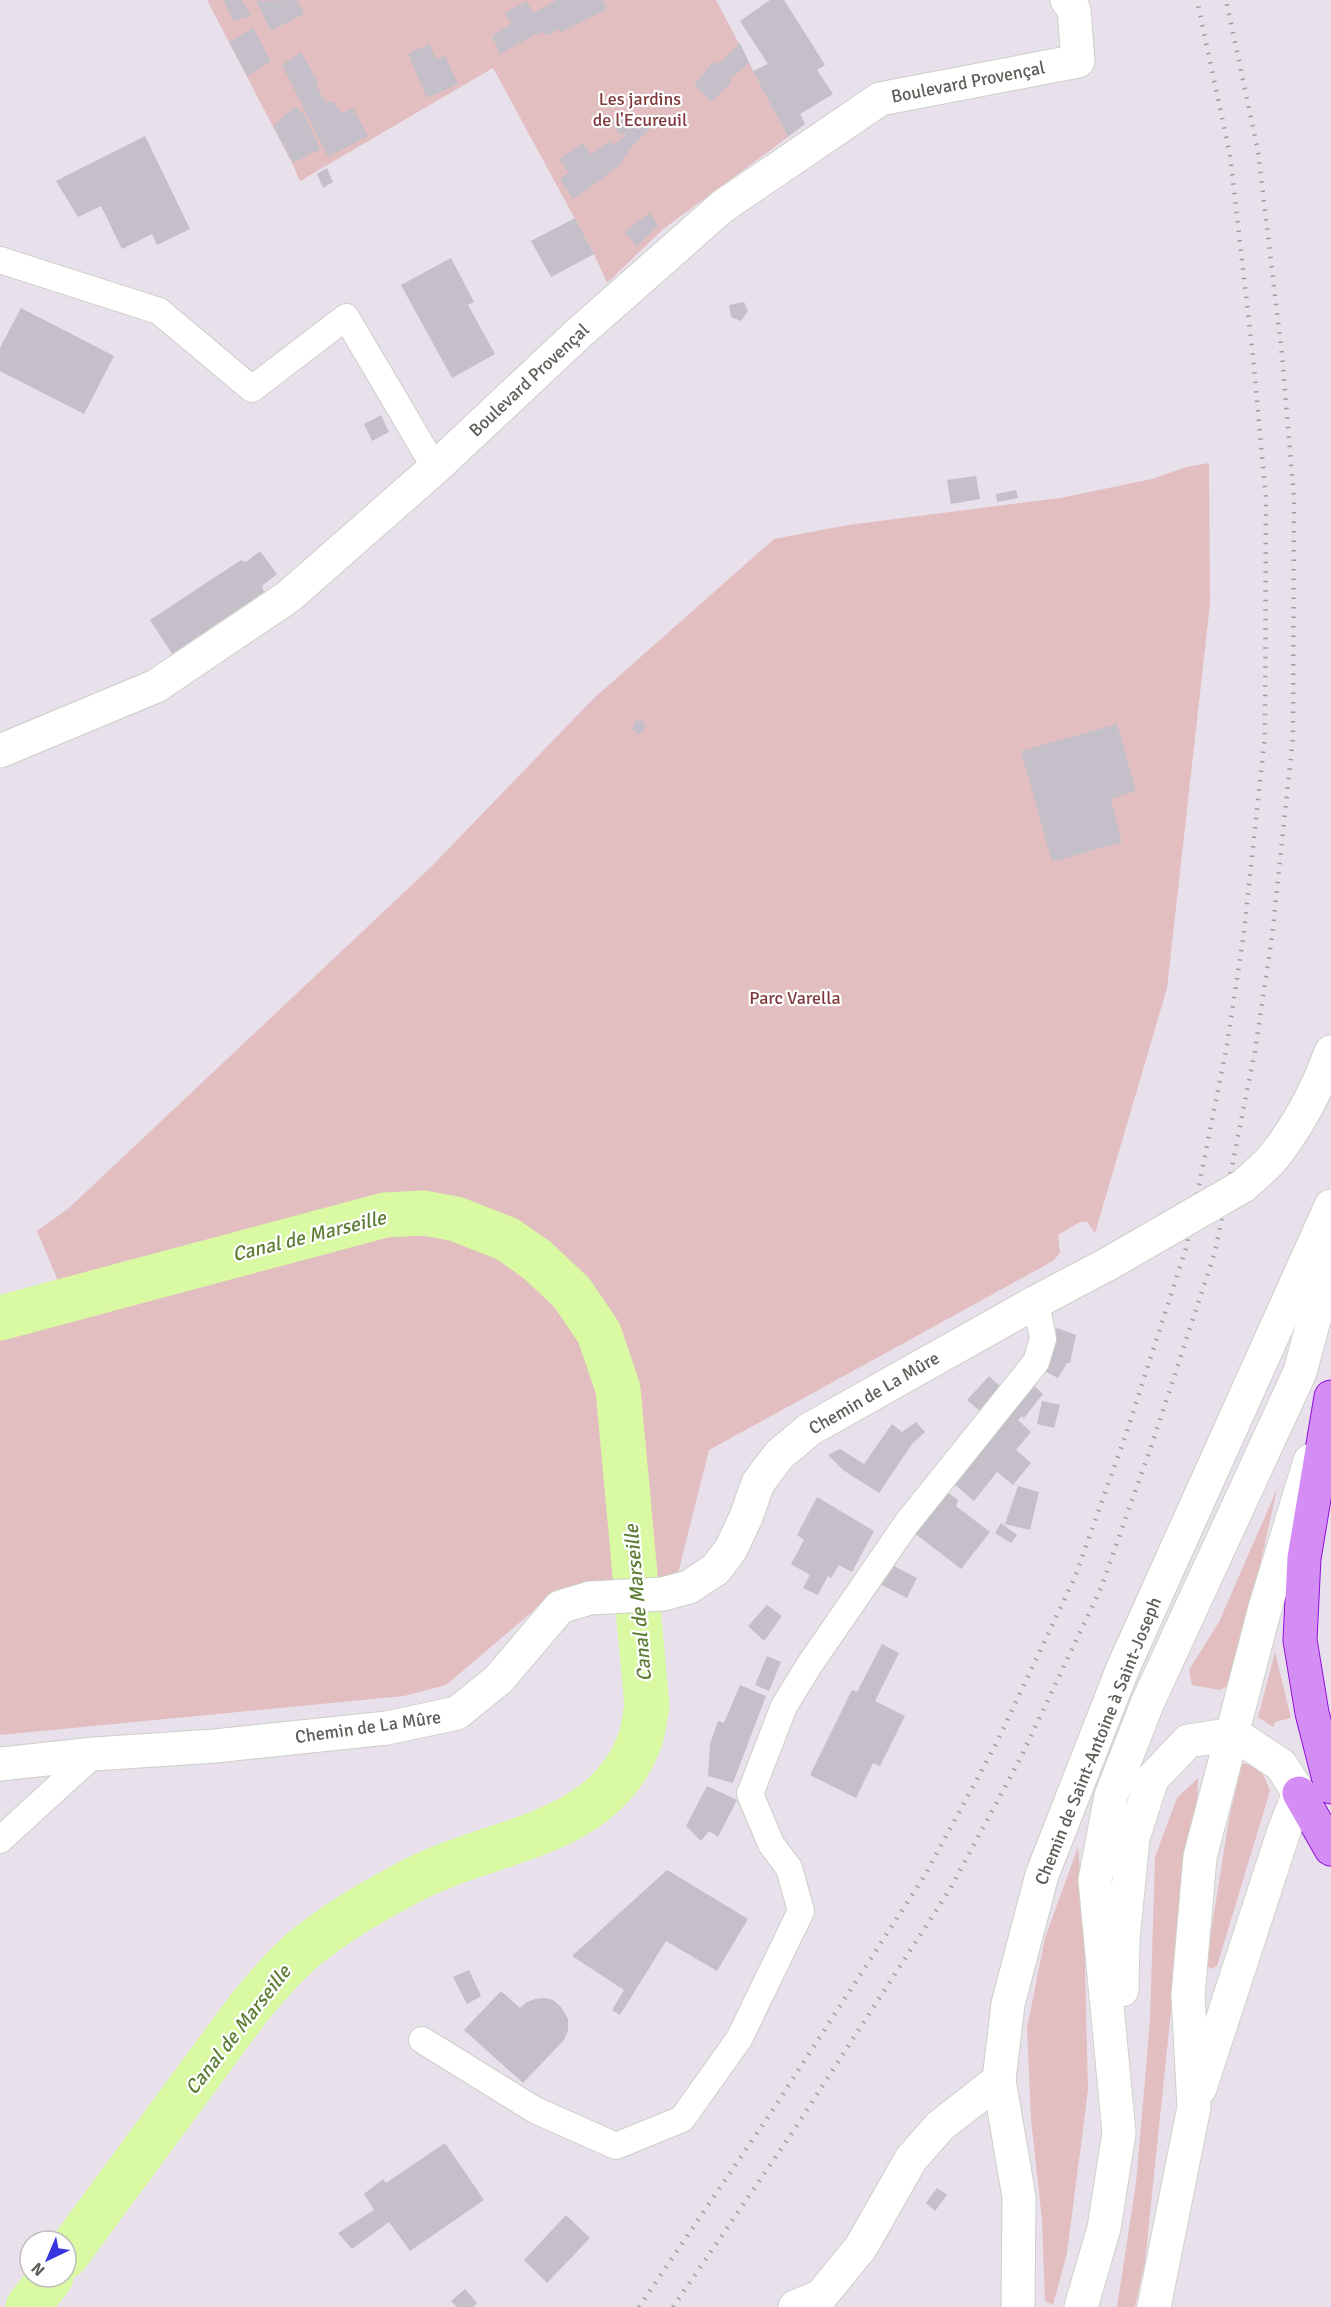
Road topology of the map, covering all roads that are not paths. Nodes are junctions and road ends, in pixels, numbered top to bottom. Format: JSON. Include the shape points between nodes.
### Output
{"nodes":[{"id":1,"x":1067,"y":0,"type":"edge"},
{"id":2,"x":0,"y":260,"type":"edge"},
{"id":3,"x":435,"y":468,"type":"junction"},
{"id":4,"x":0,"y":751,"type":"edge"},
{"id":5,"x":1331,"y":1052,"type":"edge"},
{"id":6,"x":1331,"y":1206,"type":"edge"},
{"id":7,"x":1331,"y":1256,"type":"edge"},
{"id":8,"x":1036,"y":1302,"type":"junction"},
{"id":9,"x":1331,"y":1391,"type":"edge"},
{"id":10,"x":1331,"y":1397,"type":"edge"},
{"id":11,"x":1234,"y":1734,"type":"junction"},
{"id":12,"x":94,"y":1754,"type":"junction"},
{"id":13,"x":0,"y":1764,"type":"edge"},
{"id":14,"x":1331,"y":1787,"type":"edge"},
{"id":15,"x":1299,"y":1793,"type":"junction"},
{"id":16,"x":0,"y":1839,"type":"edge"},
{"id":17,"x":1331,"y":1849,"type":"edge"},
{"id":18,"x":422,"y":2040,"type":"dead end"},
{"id":19,"x":999,"y":2080,"type":"junction"},
{"id":20,"x":1194,"y":2107,"type":"junction"},
{"id":21,"x":1119,"y":2133,"type":"junction"},
{"id":22,"x":795,"y":2307,"type":"edge"},
{"id":23,"x":1018,"y":2307,"type":"edge"},
{"id":24,"x":1081,"y":2307,"type":"edge"},
{"id":25,"x":1154,"y":2307,"type":"edge"}],
"edges":[{"from":1,"to":3,"type":"street","name":"Boulevard Provençal","via":[[1074,10],[1078,61],[880,99],[723,206]]},
{"from":2,"to":3,"type":"lane","via":[[159,311],[252,389],[346,318]]},
{"from":3,"to":4,"type":"street","name":"Boulevard Provençal","via":[[288,597],[156,686]]},
{"from":5,"to":8,"type":"street","name":"Chemin de La Mûre","bridge":true,"via":[[1298,1124],[1275,1156],[1243,1186]]},
{"from":6,"to":19,"type":"street","name":"Chemin de Saint-Antoine à Saint-Joseph","via":[[1123,1668],[1042,1875],[1008,2004]]},
{"from":7,"to":21,"type":"street","name":"Chemin de Saint-Antoine à Saint-Joseph","via":[[1300,1372],[1147,1704],[1111,1796],[1095,1880]]},
{"from":8,"to":12,"type":"street","name":"Chemin de La Mûre","via":[[810,1429],[779,1455],[758,1482],[732,1550],[716,1569],[689,1587],[663,1594],[590,1598],[560,1607],[499,1679],[457,1713],[375,1729]]},
{"from":8,"to":18,"type":"lane","via":[[1043,1339],[1036,1362],[907,1523],[784,1706],[750,1794],[771,1844],[789,1868],[801,1911],[739,2039],[682,2119],[616,2146],[535,2110]]},
{"from":9,"to":11,"type":"street","via":[[1265,1608]]},
{"from":10,"to":14,"type":"highway","via":[[1304,1558],[1300,1640],[1312,1713]]},
{"from":11,"to":15,"type":"street","via":[[1281,1765]]},
{"from":11,"to":20,"type":"street","via":[[1200,1857],[1188,1995]]},
{"from":11,"to":21,"type":"street","via":[[1188,1741],[1152,1779],[1133,1838],[1124,1940]]},
{"from":12,"to":13,"type":"street","name":"Chemin de La Mûre"},
{"from":12,"to":16,"type":"lane"},
{"from":15,"to":17,"type":"highway"},
{"from":15,"to":20,"type":"street"},
{"from":19,"to":22,"type":"street","via":[[940,2126],[911,2159],[861,2247],[821,2296]]},
{"from":19,"to":23,"type":"street","name":"Chemin de Saint-Antoine à Saint-Joseph","via":[[1019,2196]]},
{"from":20,"to":25,"type":"street"},
{"from":21,"to":24,"type":"street","name":"Chemin de Saint-Antoine à Saint-Joseph","via":[[1104,2228]]}]}
